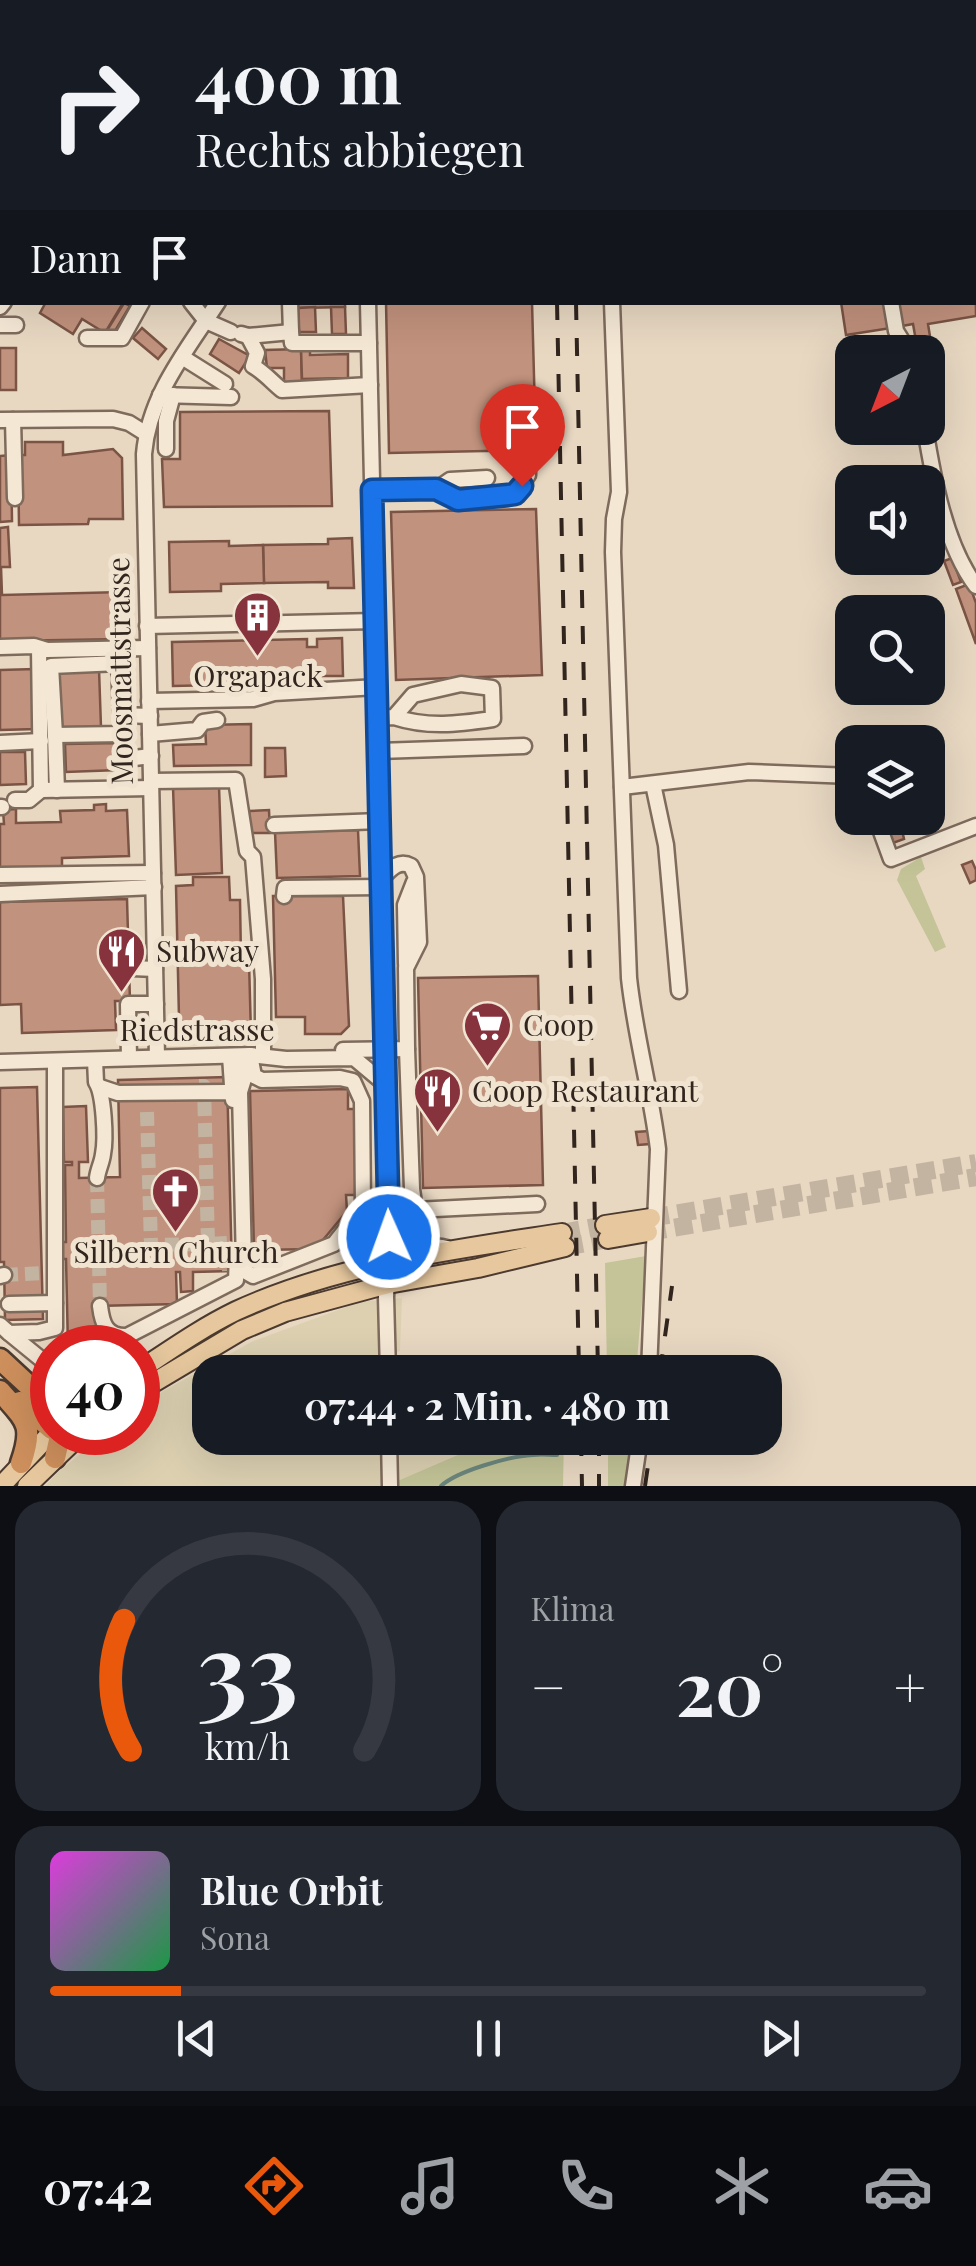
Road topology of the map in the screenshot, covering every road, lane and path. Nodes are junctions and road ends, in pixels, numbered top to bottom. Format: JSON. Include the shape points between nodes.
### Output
{"nodes":[{"id":1,"x":140,"y":305,"type":"edge"},
{"id":2,"x":193,"y":305,"type":"edge"},
{"id":3,"x":216,"y":305,"type":"edge"},
{"id":4,"x":290,"y":305,"type":"edge"},
{"id":5,"x":368,"y":305,"type":"edge"},
{"id":6,"x":612,"y":305,"type":"edge"},
{"id":7,"x":892,"y":305,"type":"edge"},
{"id":8,"x":206,"y":321,"type":"junction"},
{"id":9,"x":290,"y":332,"type":"junction"},
{"id":10,"x":240,"y":334,"type":"junction"},
{"id":11,"x":898,"y":335,"type":"edge"},
{"id":12,"x":87,"y":338,"type":"dead end"},
{"id":13,"x":369,"y":343,"type":"junction"},
{"id":14,"x":182,"y":358,"type":"junction"},
{"id":15,"x":370,"y":386,"type":"junction"},
{"id":16,"x":166,"y":395,"type":"junction"},
{"id":17,"x":11,"y":420,"type":"edge"},
{"id":18,"x":146,"y":433,"type":"junction"},
{"id":19,"x":929,"y":445,"type":"edge"},
{"id":20,"x":166,"y":448,"type":"dead end"},
{"id":21,"x":20,"y":450,"type":"dead end"},
{"id":22,"x":528,"y":451,"type":"dead end"},
{"id":23,"x":487,"y":478,"type":"dead end"},
{"id":24,"x":436,"y":489,"type":"junction"},
{"id":25,"x":372,"y":490,"type":"junction"},
{"id":26,"x":15,"y":498,"type":"dead end"},
{"id":27,"x":976,"y":586,"type":"edge"},
{"id":28,"x":375,"y":621,"type":"junction"},
{"id":29,"x":148,"y":626,"type":"junction"},
{"id":30,"x":0,"y":647,"type":"edge"},
{"id":31,"x":40,"y":648,"type":"junction"},
{"id":32,"x":148,"y":648,"type":"junction"},
{"id":33,"x":377,"y":687,"type":"junction"},
{"id":34,"x":149,"y":708,"type":"junction"},
{"id":35,"x":120,"y":716,"type":"junction"},
{"id":36,"x":386,"y":717,"type":"junction"},
{"id":37,"x":217,"y":720,"type":"dead end"},
{"id":38,"x":122,"y":734,"type":"junction"},
{"id":39,"x":150,"y":734,"type":"junction"},
{"id":40,"x":48,"y":738,"type":"junction"},
{"id":41,"x":0,"y":743,"type":"edge"},
{"id":42,"x":524,"y":746,"type":"dead end"},
{"id":43,"x":380,"y":751,"type":"junction"},
{"id":44,"x":150,"y":756,"type":"junction"},
{"id":45,"x":835,"y":775,"type":"edge"},
{"id":46,"x":653,"y":784,"type":"junction"},
{"id":47,"x":151,"y":785,"type":"junction"},
{"id":48,"x":622,"y":787,"type":"junction"},
{"id":49,"x":49,"y":790,"type":"junction"},
{"id":50,"x":6,"y":804,"type":"edge"},
{"id":51,"x":380,"y":822,"type":"junction"},
{"id":52,"x":274,"y":825,"type":"dead end"},
{"id":53,"x":976,"y":826,"type":"edge"},
{"id":54,"x":882,"y":835,"type":"edge"},
{"id":55,"x":0,"y":875,"type":"edge"},
{"id":56,"x":153,"y":880,"type":"junction"},
{"id":57,"x":381,"y":883,"type":"junction"},
{"id":58,"x":0,"y":894,"type":"edge"},
{"id":59,"x":284,"y":896,"type":"dead end"},
{"id":60,"x":131,"y":956,"type":"dead end"},
{"id":61,"x":155,"y":969,"type":"junction"},
{"id":62,"x":679,"y":991,"type":"dead end"},
{"id":63,"x":156,"y":1004,"type":"junction"},
{"id":64,"x":384,"y":1048,"type":"junction"},
{"id":65,"x":407,"y":1048,"type":"junction"},
{"id":66,"x":246,"y":1056,"type":"junction"},
{"id":67,"x":157,"y":1057,"type":"junction"},
{"id":68,"x":129,"y":1058,"type":"junction"},
{"id":69,"x":96,"y":1060,"type":"junction"},
{"id":70,"x":0,"y":1062,"type":"edge"},
{"id":71,"x":55,"y":1062,"type":"junction"},
{"id":72,"x":385,"y":1084,"type":"junction"},
{"id":73,"x":108,"y":1088,"type":"junction"},
{"id":74,"x":233,"y":1096,"type":"junction"},
{"id":75,"x":97,"y":1178,"type":"tunnel mouth"},
{"id":76,"x":537,"y":1204,"type":"dead end"},
{"id":77,"x":388,"y":1212,"type":"junction"},
{"id":78,"x":650,"y":1225,"type":"tunnel mouth"},
{"id":79,"x":606,"y":1232,"type":"tunnel mouth"},
{"id":80,"x":453,"y":1250,"type":"junction"},
{"id":81,"x":388,"y":1262,"type":"junction"},
{"id":82,"x":388,"y":1284,"type":"junction"},
{"id":83,"x":55,"y":1303,"type":"junction"},
{"id":84,"x":9,"y":1304,"type":"dead end"},
{"id":85,"x":100,"y":1306,"type":"tunnel mouth"},
{"id":86,"x":56,"y":1325,"type":"edge"},
{"id":87,"x":103,"y":1325,"type":"edge"},
{"id":88,"x":149,"y":1325,"type":"edge"},
{"id":89,"x":4,"y":1329,"type":"edge"},
{"id":90,"x":30,"y":1331,"type":"edge"},
{"id":91,"x":30,"y":1351,"type":"edge"},
{"id":92,"x":388,"y":1355,"type":"edge"},
{"id":93,"x":650,"y":1355,"type":"edge"},
{"id":94,"x":160,"y":1357,"type":"edge"},
{"id":95,"x":0,"y":1358,"type":"edge"},
{"id":96,"x":160,"y":1379,"type":"edge"},
{"id":97,"x":30,"y":1386,"type":"edge"},
{"id":98,"x":0,"y":1388,"type":"edge"},
{"id":99,"x":30,"y":1413,"type":"edge"},
{"id":100,"x":30,"y":1454,"type":"edge"},
{"id":101,"x":56,"y":1455,"type":"edge"},
{"id":102,"x":58,"y":1455,"type":"edge"},
{"id":103,"x":390,"y":1455,"type":"edge"},
{"id":104,"x":638,"y":1455,"type":"edge"},
{"id":105,"x":55,"y":1458,"type":"junction"},
{"id":106,"x":21,"y":1463,"type":"junction"},
{"id":107,"x":1,"y":1486,"type":"edge"},
{"id":108,"x":27,"y":1486,"type":"edge"},
{"id":109,"x":390,"y":1486,"type":"edge"},
{"id":110,"x":633,"y":1486,"type":"edge"}],
"edges":[{"from":1,"to":12,"type":"street","via":[[122,338]]},
{"from":2,"to":8,"type":"street"},
{"from":3,"to":8,"type":"street","name":"Moosmattstrasse"},
{"from":4,"to":9,"type":"street"},
{"from":5,"to":13,"type":"street"},
{"from":6,"to":48,"type":"street"},
{"from":7,"to":11,"type":"street"},
{"from":8,"to":10,"type":"street"},
{"from":8,"to":14,"type":"street","name":"Moosmattstrasse"},
{"from":9,"to":10,"type":"street"},
{"from":9,"to":13,"type":"street","via":[[292,344]]},
{"from":10,"to":15,"type":"street","via":[[257,353],[254,366],[282,390]]},
{"from":13,"to":15,"type":"street"},
{"from":14,"to":16,"type":"street","name":"Moosmattstrasse"},
{"from":14,"to":16,"type":"street","via":[[228,390]]},
{"from":15,"to":25,"type":"street"},
{"from":16,"to":18,"type":"street","name":"Moosmattstrasse"},
{"from":16,"to":20,"type":"street"},
{"from":17,"to":18,"type":"street","via":[[113,419]]},
{"from":17,"to":21,"type":"street"},
{"from":17,"to":26,"type":"street"},
{"from":18,"to":29,"type":"street","name":"Moosmattstrasse"},
{"from":19,"to":27,"type":"street","via":[[942,509]]},
{"from":22,"to":24,"type":"street","via":[[528,474],[515,494],[458,500]]},
{"from":23,"to":24,"type":"street","via":[[450,480]]},
{"from":24,"to":25,"type":"street"},
{"from":25,"to":28,"type":"street"},
{"from":28,"to":29,"type":"street"},
{"from":28,"to":33,"type":"street"},
{"from":29,"to":32,"type":"street","name":"Moosmattstrasse"},
{"from":30,"to":31,"type":"street"},
{"from":31,"to":32,"type":"street"},
{"from":31,"to":40,"type":"street"},
{"from":32,"to":34,"type":"street","name":"Moosmattstrasse"},
{"from":33,"to":34,"type":"street"},
{"from":33,"to":36,"type":"street"},
{"from":34,"to":35,"type":"street"},
{"from":34,"to":39,"type":"street","name":"Moosmattstrasse"},
{"from":35,"to":38,"type":"street"},
{"from":35,"to":40,"type":"street","via":[[119,663],[52,666]]},
{"from":36,"to":36,"type":"street","via":[[413,694],[461,684],[492,688],[494,719],[448,726]]},
{"from":36,"to":43,"type":"street"},
{"from":37,"to":39,"type":"street","via":[[197,730]]},
{"from":38,"to":40,"type":"street"},
{"from":38,"to":44,"type":"street","via":[[126,759]]},
{"from":39,"to":44,"type":"street","name":"Moosmattstrasse"},
{"from":40,"to":41,"type":"street"},
{"from":40,"to":49,"type":"street"},
{"from":42,"to":43,"type":"street"},
{"from":43,"to":51,"type":"street"},
{"from":44,"to":47,"type":"street","name":"Moosmattstrasse"},
{"from":45,"to":46,"type":"street","via":[[749,772]]},
{"from":46,"to":48,"type":"street"},
{"from":46,"to":62,"type":"street","via":[[666,846]]},
{"from":47,"to":49,"type":"street"},
{"from":47,"to":56,"type":"street","name":"Moosmattstrasse"},
{"from":47,"to":66,"type":"street","via":[[236,780],[253,857],[264,979]]},
{"from":48,"to":93,"type":"street","via":[[629,978],[658,1149]]},
{"from":49,"to":50,"type":"street"},
{"from":51,"to":52,"type":"street"},
{"from":51,"to":57,"type":"street"},
{"from":53,"to":54,"type":"street","via":[[891,859]]},
{"from":55,"to":56,"type":"street"},
{"from":56,"to":58,"type":"street"},
{"from":56,"to":61,"type":"street","name":"Moosmattstrasse"},
{"from":57,"to":59,"type":"street","via":[[285,888]]},
{"from":57,"to":64,"type":"street"},
{"from":57,"to":65,"type":"street","via":[[405,864],[416,877],[418,942],[406,968]]},
{"from":60,"to":61,"type":"street","via":[[132,968]]},
{"from":61,"to":63,"type":"street","name":"Moosmattstrasse"},
{"from":63,"to":67,"type":"street","name":"Moosmattstrasse"},
{"from":63,"to":68,"type":"street","via":[[128,1004]]},
{"from":64,"to":65,"type":"street"},
{"from":64,"to":66,"type":"street"},
{"from":64,"to":72,"type":"street"},
{"from":65,"to":76,"type":"street","via":[[415,1210]]},
{"from":66,"to":66,"type":"street","via":[[240,1092],[244,1264],[253,1276],[334,1244],[363,1207],[362,1102],[353,1082],[340,1078],[262,1080]]},
{"from":66,"to":67,"type":"street","name":"Riedstrasse"},
{"from":66,"to":72,"type":"street","name":"Riedstrasse","via":[[354,1058]]},
{"from":66,"to":74,"type":"street"},
{"from":67,"to":68,"type":"street","name":"Riedstrasse"},
{"from":68,"to":69,"type":"street","name":"Riedstrasse"},
{"from":69,"to":71,"type":"street","name":"Riedstrasse"},
{"from":69,"to":73,"type":"street","via":[[96,1082]]},
{"from":70,"to":71,"type":"street","name":"Riedstrasse"},
{"from":71,"to":83,"type":"street","via":[[48,1273]]},
{"from":72,"to":77,"type":"street"},
{"from":73,"to":74,"type":"street","via":[[118,1094]]},
{"from":73,"to":75,"type":"street"},
{"from":74,"to":88,"type":"street","via":[[236,1280],[229,1277]]},
{"from":77,"to":80,"type":"street","via":[[411,1242]]},
{"from":77,"to":81,"type":"street"},
{"from":78,"to":79,"type":"main road"},
{"from":80,"to":81,"type":"main road"},
{"from":80,"to":82,"type":"main road","via":[[563,1240],[478,1268]]},
{"from":81,"to":82,"type":"street"},
{"from":81,"to":94,"type":"main road","via":[[277,1294]]},
{"from":82,"to":92,"type":"street"},
{"from":82,"to":96,"type":"main road","via":[[284,1312]]},
{"from":83,"to":84,"type":"street"},
{"from":83,"to":86,"type":"street"},
{"from":85,"to":87,"type":"street"},
{"from":89,"to":90,"type":"street"},
{"from":89,"to":91,"type":"street"},
{"from":95,"to":97,"type":"highway"},
{"from":98,"to":99,"type":"highway"},
{"from":98,"to":106,"type":"highway","via":[[27,1424]]},
{"from":100,"to":106,"type":"main road"},
{"from":101,"to":105,"type":"highway"},
{"from":102,"to":105,"type":"main road"},
{"from":103,"to":109,"type":"street"},
{"from":104,"to":110,"type":"street"},
{"from":105,"to":108,"type":"main road"},
{"from":106,"to":107,"type":"main road"}]}
